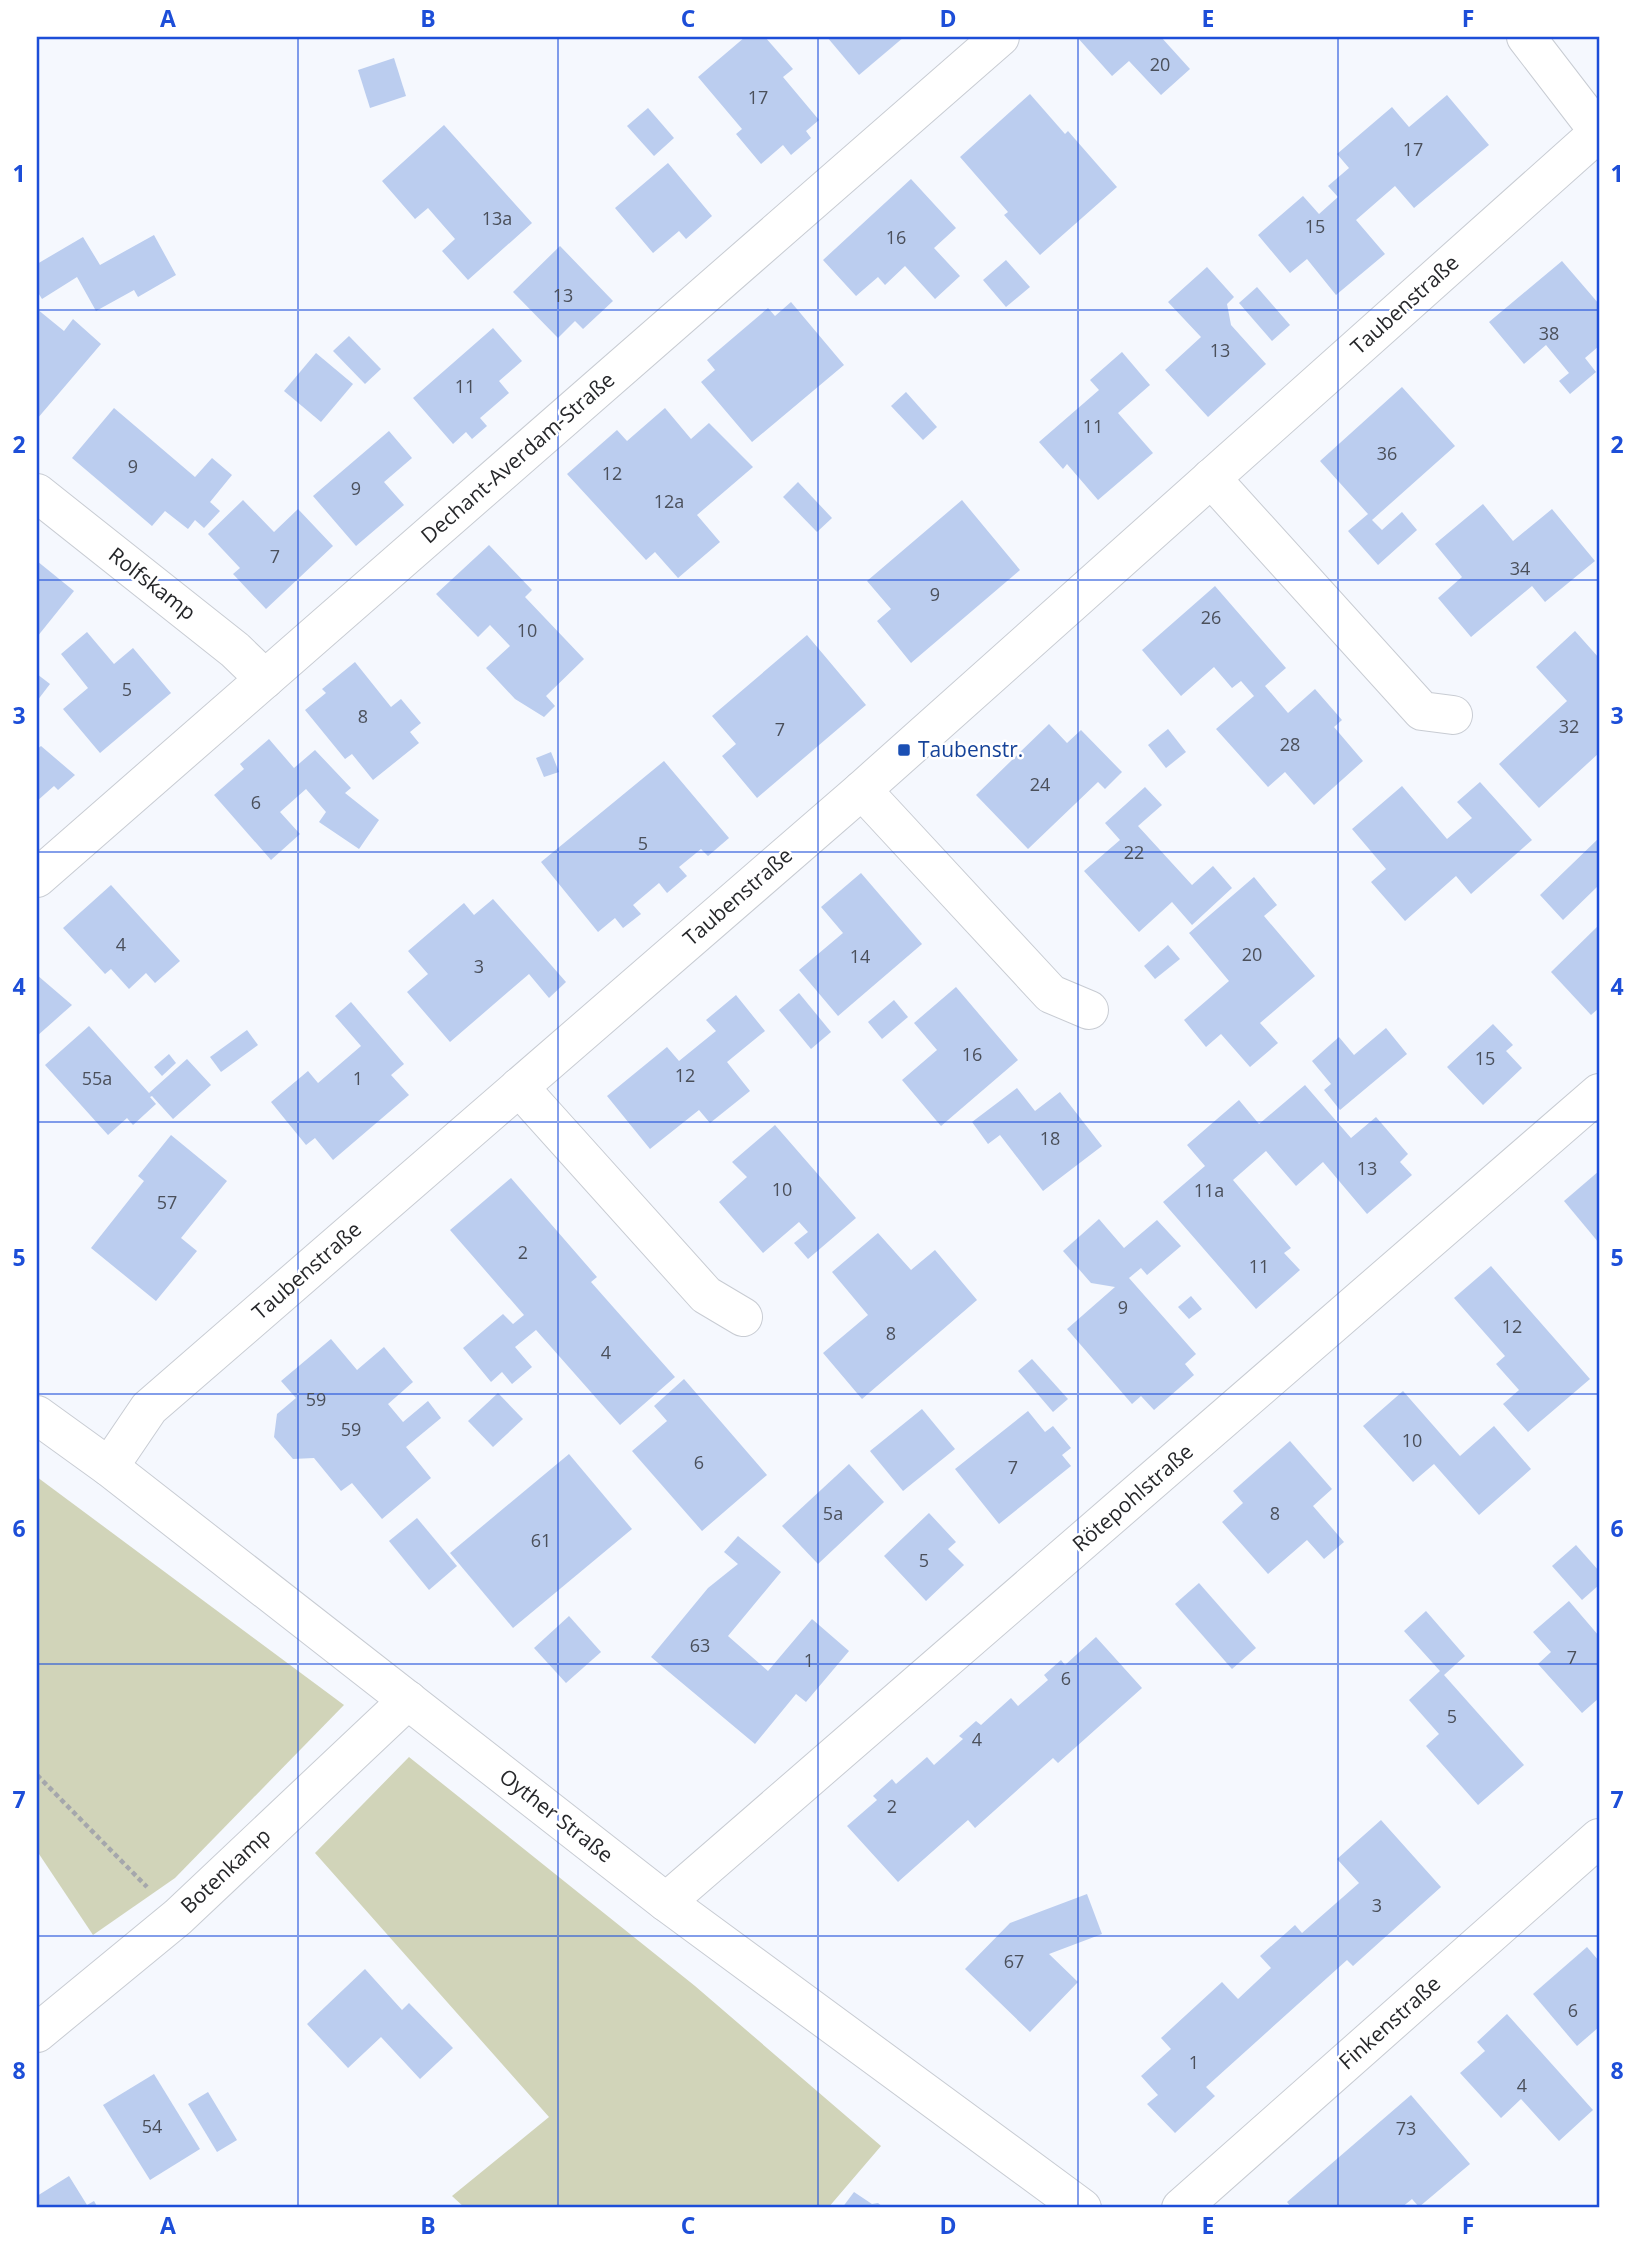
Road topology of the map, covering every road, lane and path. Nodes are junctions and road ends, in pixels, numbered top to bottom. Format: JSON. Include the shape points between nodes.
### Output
{"nodes":[{"id":1,"x":1000,"y":37,"type":"edge"},
{"id":2,"x":1526,"y":37,"type":"edge"},
{"id":3,"x":1599,"y":132,"type":"edge"},
{"id":4,"x":1211,"y":478,"type":"junction"},
{"id":5,"x":37,"y":493,"type":"edge"},
{"id":6,"x":265,"y":679,"type":"junction"},
{"id":7,"x":1453,"y":715,"type":"dead end"},
{"id":8,"x":862,"y":790,"type":"junction"},
{"id":9,"x":37,"y":878,"type":"edge"},
{"id":10,"x":1089,"y":1010,"type":"dead end"},
{"id":11,"x":519,"y":1087,"type":"junction"},
{"id":12,"x":1599,"y":1093,"type":"edge"},
{"id":13,"x":743,"y":1317,"type":"dead end"},
{"id":14,"x":37,"y":1415,"type":"edge"},
{"id":15,"x":109,"y":1468,"type":"junction"},
{"id":16,"x":408,"y":1700,"type":"junction"},
{"id":17,"x":37,"y":1775,"type":"edge"},
{"id":18,"x":1599,"y":1838,"type":"edge"},
{"id":19,"x":666,"y":1902,"type":"junction"},
{"id":20,"x":178,"y":1917,"type":"junction"},
{"id":21,"x":37,"y":2033,"type":"edge"},
{"id":22,"x":1082,"y":2208,"type":"edge"},
{"id":23,"x":1181,"y":2208,"type":"edge"}],
"edges":[{"from":1,"to":6,"type":"street","name":"Dechant-Averdam-Straße"},
{"from":2,"to":3,"type":"street"},
{"from":3,"to":4,"type":"street","name":"Taubenstraße"},
{"from":4,"to":7,"type":"street","via":[[1422,711]]},
{"from":4,"to":8,"type":"street","name":"Taubenstraße"},
{"from":5,"to":6,"type":"street","name":"Rolfskamp","via":[[235,650]]},
{"from":6,"to":9,"type":"street","name":"Dechant-Averdam-Straße"},
{"from":8,"to":10,"type":"street","via":[[1051,994]]},
{"from":8,"to":11,"type":"street","name":"Taubenstraße"},
{"from":11,"to":13,"type":"street","via":[[706,1295]]},
{"from":11,"to":15,"type":"street","name":"Taubenstraße","via":[[149,1408]]},
{"from":12,"to":19,"type":"street","name":"Rötepohlstraße"},
{"from":14,"to":15,"type":"street","name":"Oyther Straße"},
{"from":15,"to":16,"type":"street","name":"Oyther Straße"},
{"from":16,"to":19,"type":"street","name":"Oyther Straße"},
{"from":16,"to":20,"type":"street","name":"Botenkamp"},
{"from":17,"to":20,"type":"path"},
{"from":18,"to":23,"type":"street","name":"Finkenstraße"},
{"from":19,"to":22,"type":"street","name":"Oyther Straße"},
{"from":20,"to":21,"type":"street","name":"Botenkamp"}]}
